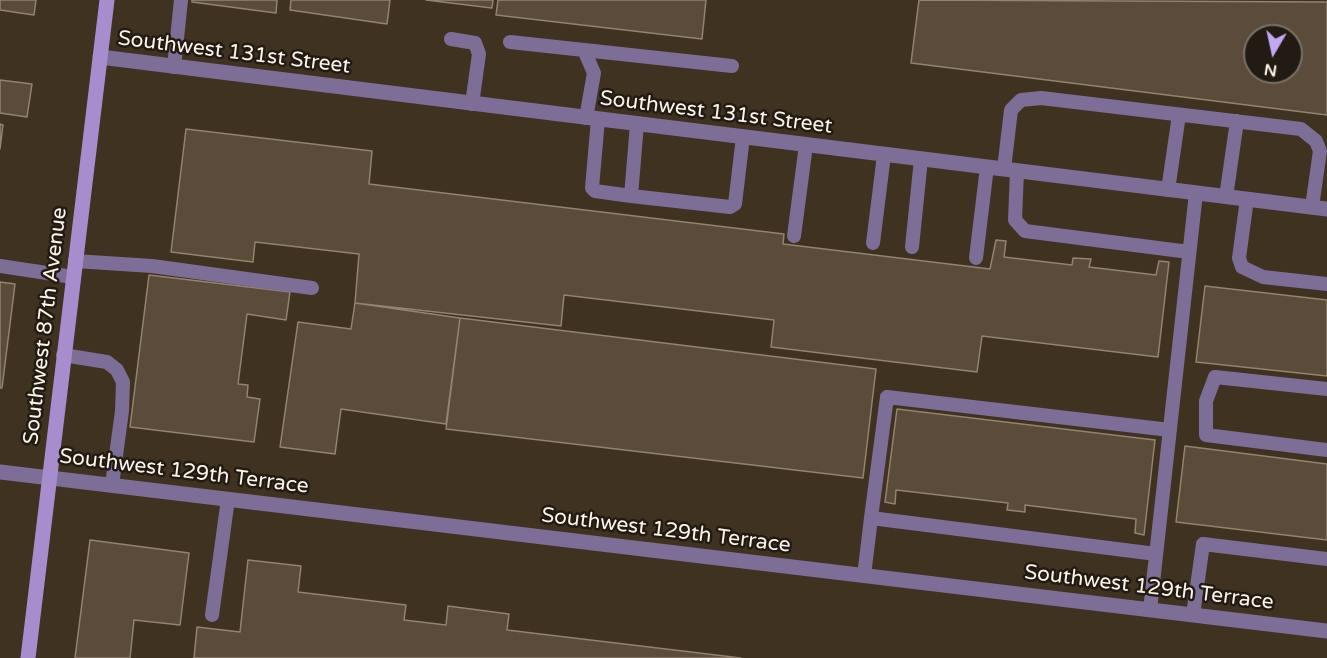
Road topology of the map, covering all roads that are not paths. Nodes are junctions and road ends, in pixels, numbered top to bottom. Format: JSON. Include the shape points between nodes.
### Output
{"nodes":[{"id":1,"x":107,"y":0,"type":"edge"},
{"id":2,"x":182,"y":0,"type":"edge"},
{"id":3,"x":451,"y":39,"type":"dead end"},
{"id":4,"x":510,"y":42,"type":"dead end"},
{"id":5,"x":584,"y":50,"type":"junction"},
{"id":6,"x":100,"y":57,"type":"junction"},
{"id":7,"x":732,"y":66,"type":"dead end"},
{"id":8,"x":174,"y":67,"type":"junction"},
{"id":9,"x":472,"y":104,"type":"junction"},
{"id":10,"x":1179,"y":114,"type":"junction"},
{"id":11,"x":592,"y":119,"type":"junction"},
{"id":12,"x":1237,"y":121,"type":"junction"},
{"id":13,"x":637,"y":124,"type":"junction"},
{"id":14,"x":743,"y":137,"type":"junction"},
{"id":15,"x":806,"y":145,"type":"junction"},
{"id":16,"x":884,"y":155,"type":"junction"},
{"id":17,"x":921,"y":159,"type":"junction"},
{"id":18,"x":987,"y":167,"type":"junction"},
{"id":19,"x":1011,"y":170,"type":"junction"},
{"id":20,"x":1168,"y":190,"type":"junction"},
{"id":21,"x":1196,"y":193,"type":"junction"},
{"id":22,"x":631,"y":196,"type":"junction"},
{"id":23,"x":1226,"y":197,"type":"junction"},
{"id":24,"x":1247,"y":199,"type":"junction"},
{"id":25,"x":1320,"y":208,"type":"edge"},
{"id":26,"x":794,"y":236,"type":"dead end"},
{"id":27,"x":873,"y":243,"type":"dead end"},
{"id":28,"x":912,"y":247,"type":"dead end"},
{"id":29,"x":1189,"y":252,"type":"junction"},
{"id":30,"x":976,"y":258,"type":"dead end"},
{"id":31,"x":75,"y":261,"type":"junction"},
{"id":32,"x":0,"y":266,"type":"edge"},
{"id":33,"x":73,"y":277,"type":"junction"},
{"id":34,"x":1327,"y":284,"type":"edge"},
{"id":35,"x":312,"y":288,"type":"dead end"},
{"id":36,"x":63,"y":355,"type":"junction"},
{"id":37,"x":1327,"y":389,"type":"edge"},
{"id":38,"x":1170,"y":430,"type":"junction"},
{"id":39,"x":1327,"y":450,"type":"edge"},
{"id":40,"x":0,"y":472,"type":"edge"},
{"id":41,"x":48,"y":476,"type":"junction"},
{"id":42,"x":112,"y":485,"type":"junction"},
{"id":43,"x":228,"y":499,"type":"junction"},
{"id":44,"x":871,"y":518,"type":"junction"},
{"id":45,"x":1156,"y":554,"type":"junction"},
{"id":46,"x":1327,"y":559,"type":"edge"},
{"id":47,"x":864,"y":576,"type":"junction"},
{"id":48,"x":1150,"y":610,"type":"junction"},
{"id":49,"x":212,"y":615,"type":"dead end"},
{"id":50,"x":1193,"y":615,"type":"junction"},
{"id":51,"x":1327,"y":631,"type":"edge"},
{"id":52,"x":28,"y":658,"type":"edge"}],
"edges":[{"from":1,"to":6,"type":"main road","name":"Southwest 87th Avenue"},
{"from":2,"to":8,"type":"lane"},
{"from":3,"to":9,"type":"lane","via":[[475,43],[479,54]]},
{"from":4,"to":5,"type":"lane"},
{"from":5,"to":7,"type":"lane"},
{"from":5,"to":11,"type":"lane","via":[[594,73]]},
{"from":6,"to":8,"type":"street","name":"Southwest 131st Street"},
{"from":6,"to":31,"type":"main road","name":"Southwest 87th Avenue"},
{"from":8,"to":9,"type":"street","name":"Southwest 131st Street"},
{"from":9,"to":11,"type":"street","name":"Southwest 131st Street"},
{"from":10,"to":12,"type":"lane"},
{"from":10,"to":19,"type":"lane","via":[[1041,98],[1021,100],[1011,110]]},
{"from":10,"to":20,"type":"lane"},
{"from":11,"to":13,"type":"street","name":"Southwest 131st Street"},
{"from":11,"to":22,"type":"lane","via":[[592,188]]},
{"from":12,"to":23,"type":"lane"},
{"from":12,"to":25,"type":"lane","via":[[1301,129],[1316,141],[1320,151]]},
{"from":13,"to":14,"type":"street","name":"Southwest 131st Street"},
{"from":13,"to":22,"type":"lane"},
{"from":14,"to":15,"type":"street","name":"Southwest 131st Street"},
{"from":14,"to":22,"type":"lane","via":[[735,204],[730,207]]},
{"from":15,"to":16,"type":"street","name":"Southwest 131st Street"},
{"from":15,"to":26,"type":"lane"},
{"from":16,"to":17,"type":"street","name":"Southwest 131st Street"},
{"from":16,"to":27,"type":"lane"},
{"from":17,"to":18,"type":"street","name":"Southwest 131st Street"},
{"from":17,"to":28,"type":"lane"},
{"from":18,"to":19,"type":"street","name":"Southwest 131st Street"},
{"from":18,"to":30,"type":"lane"},
{"from":19,"to":20,"type":"street","name":"Southwest 131st Street"},
{"from":19,"to":29,"type":"lane","via":[[1015,220],[1025,231]]},
{"from":20,"to":21,"type":"street","name":"Southwest 131st Street"},
{"from":21,"to":23,"type":"street","name":"Southwest 131st Street"},
{"from":21,"to":29,"type":"lane"},
{"from":23,"to":24,"type":"street","name":"Southwest 131st Street"},
{"from":24,"to":25,"type":"street","name":"Southwest 131st Street"},
{"from":24,"to":34,"type":"lane","via":[[1239,258],[1242,267],[1263,277]]},
{"from":29,"to":38,"type":"lane"},
{"from":31,"to":33,"type":"main road","name":"Southwest 87th Avenue"},
{"from":31,"to":35,"type":"lane","via":[[152,266]]},
{"from":32,"to":33,"type":"lane"},
{"from":33,"to":36,"type":"main road","name":"Southwest 87th Avenue"},
{"from":36,"to":41,"type":"main road","name":"Southwest 87th Avenue"},
{"from":36,"to":42,"type":"lane","via":[[107,362],[123,382]]},
{"from":37,"to":39,"type":"lane","via":[[1215,377],[1206,401],[1206,435]]},
{"from":38,"to":44,"type":"lane","via":[[887,397]]},
{"from":38,"to":45,"type":"lane"},
{"from":40,"to":41,"type":"street","name":"Southwest 129th Terrace"},
{"from":41,"to":42,"type":"street","name":"Southwest 129th Terrace"},
{"from":41,"to":52,"type":"main road","name":"Southwest 87th Avenue"},
{"from":42,"to":43,"type":"street","name":"Southwest 129th Terrace"},
{"from":43,"to":47,"type":"street","name":"Southwest 129th Terrace"},
{"from":43,"to":49,"type":"lane"},
{"from":44,"to":45,"type":"lane"},
{"from":44,"to":47,"type":"lane"},
{"from":45,"to":48,"type":"lane"},
{"from":46,"to":50,"type":"lane","via":[[1203,544]]},
{"from":47,"to":48,"type":"street","name":"Southwest 129th Terrace"},
{"from":48,"to":50,"type":"street","name":"Southwest 129th Terrace"},
{"from":50,"to":51,"type":"street","name":"Southwest 129th Terrace"}]}
